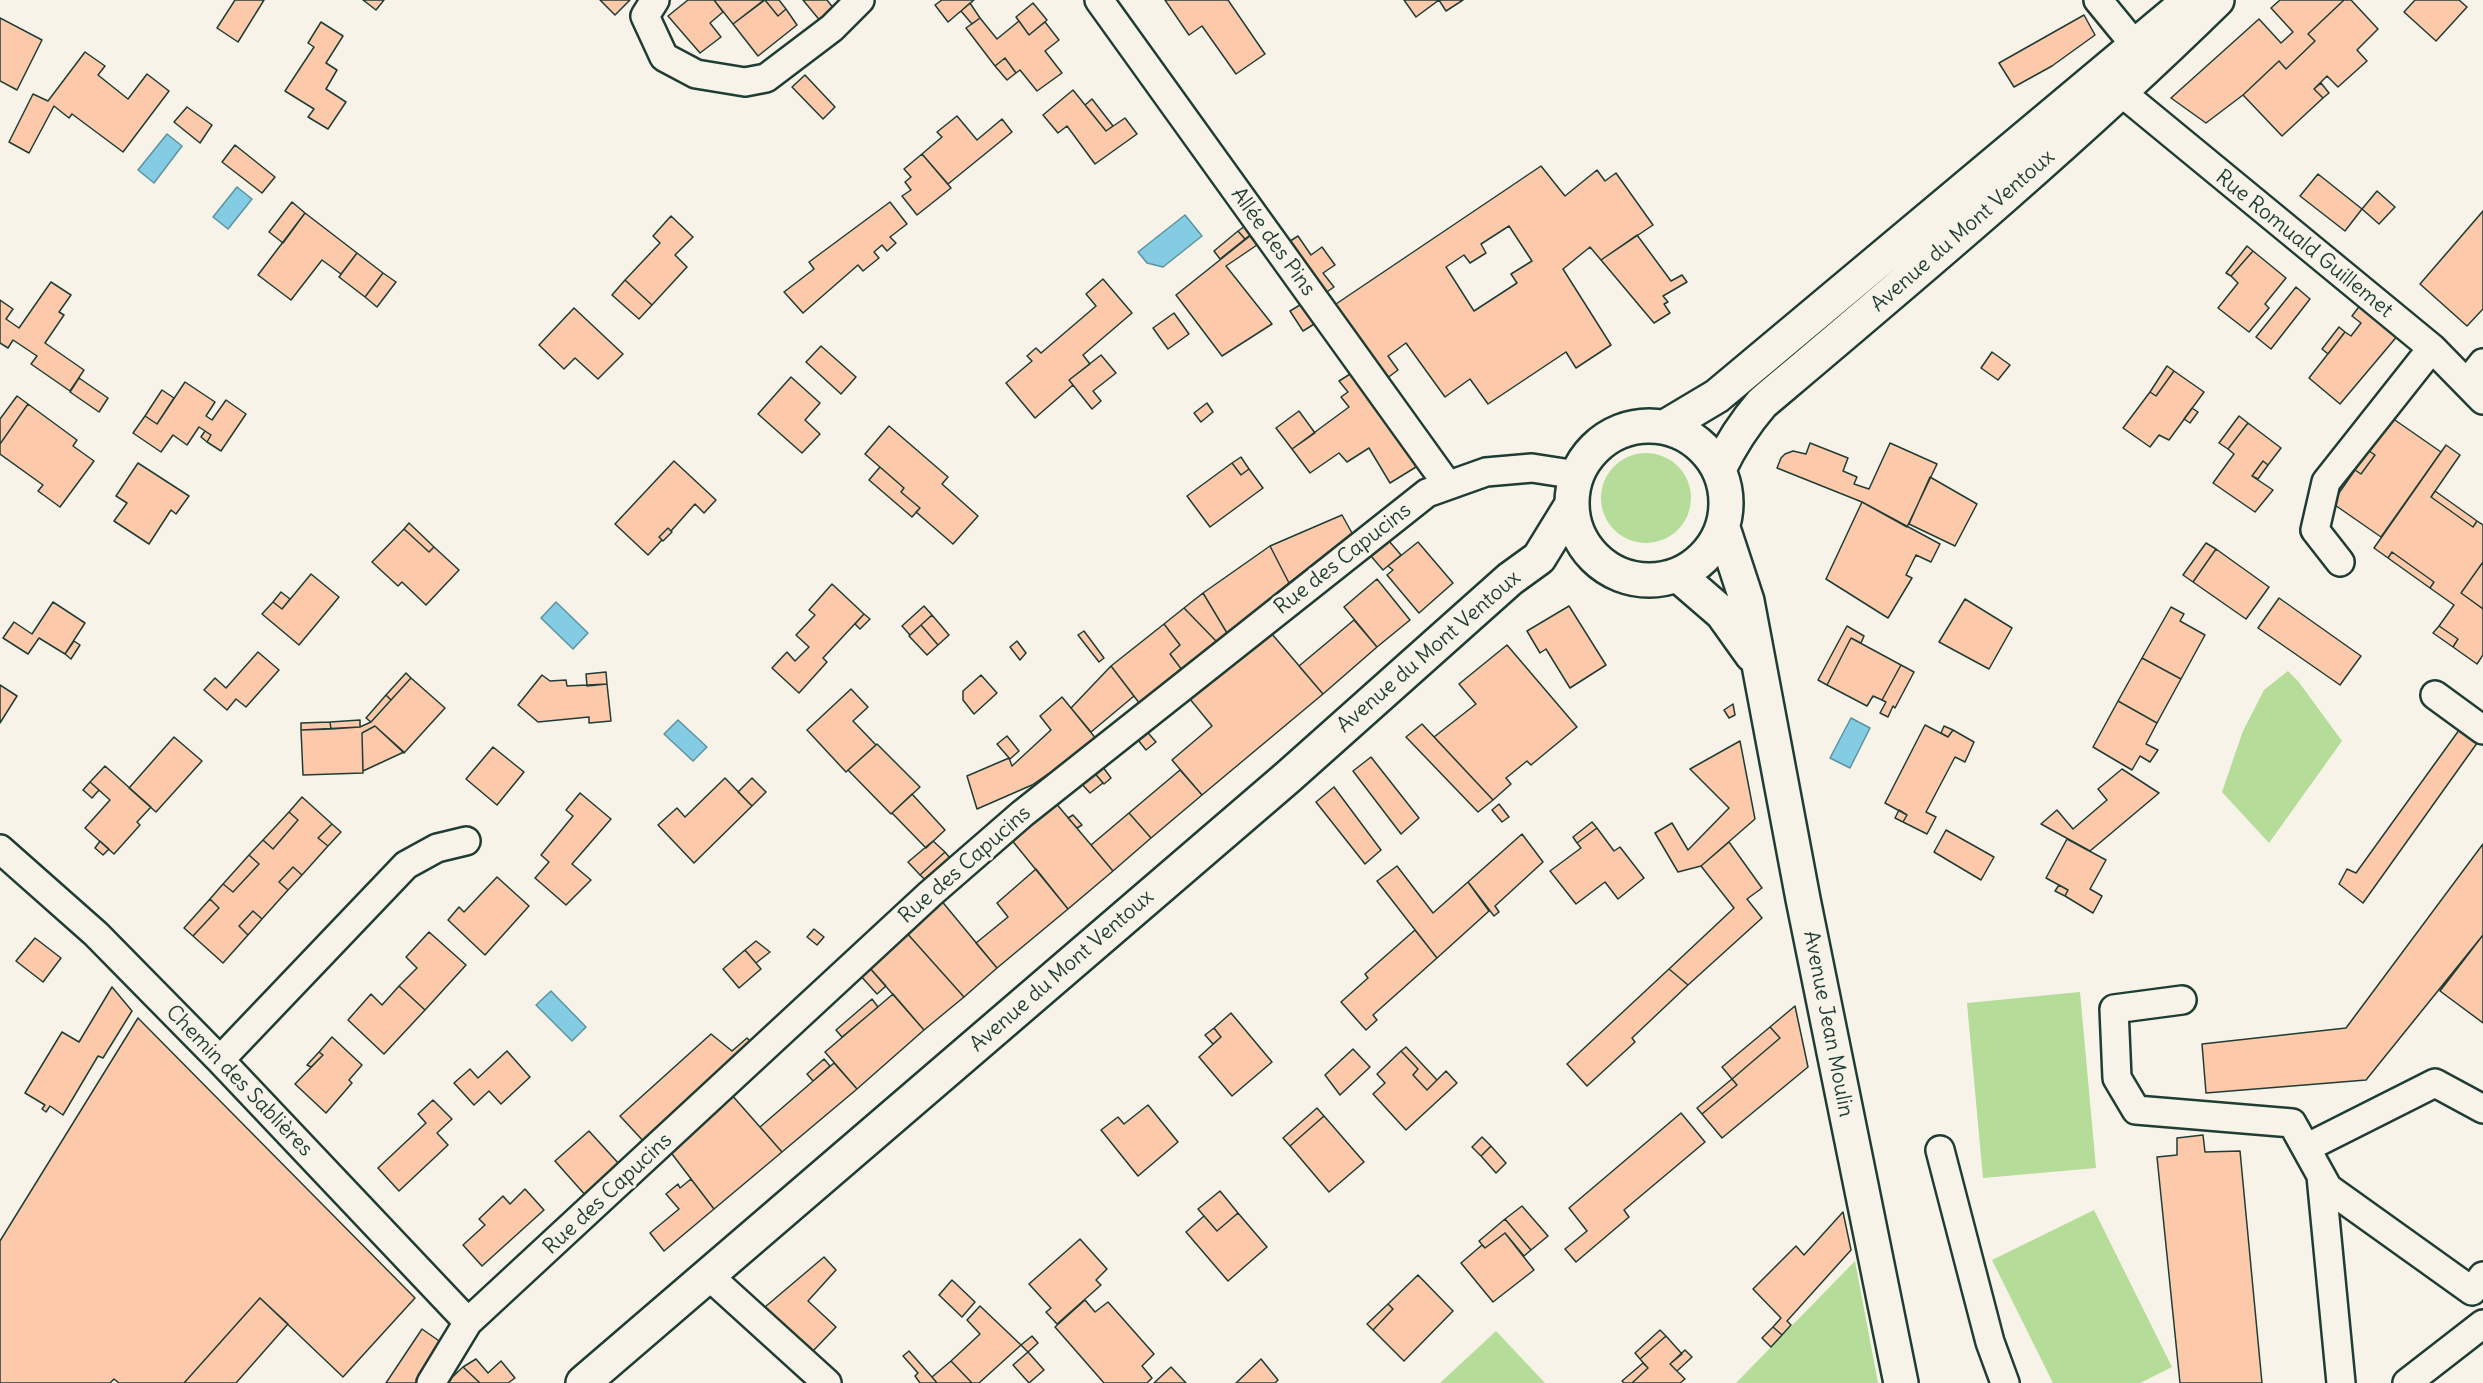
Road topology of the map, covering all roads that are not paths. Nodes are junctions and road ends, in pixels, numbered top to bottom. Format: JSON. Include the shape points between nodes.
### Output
{"nodes":[{"id":1,"x":655,"y":0,"type":"edge"},
{"id":2,"x":860,"y":0,"type":"edge"},
{"id":3,"x":1099,"y":0,"type":"edge"},
{"id":4,"x":2098,"y":0,"type":"edge"},
{"id":5,"x":2190,"y":0,"type":"edge"},
{"id":6,"x":2197,"y":0,"type":"edge"},
{"id":7,"x":2217,"y":0,"type":"edge"},
{"id":8,"x":2142,"y":54,"type":"junction"},
{"id":9,"x":2121,"y":92,"type":"junction"},
{"id":10,"x":2432,"y":348,"type":"junction"},
{"id":11,"x":2477,"y":382,"type":"edge"},
{"id":12,"x":1665,"y":427,"type":"junction"},
{"id":13,"x":1719,"y":469,"type":"junction"},
{"id":14,"x":1576,"y":474,"type":"junction"},
{"id":15,"x":1447,"y":484,"type":"junction"},
{"id":16,"x":1571,"y":506,"type":"junction"},
{"id":17,"x":1723,"y":528,"type":"junction"},
{"id":18,"x":1592,"y":556,"type":"junction"},
{"id":19,"x":1539,"y":558,"type":"junction"},
{"id":20,"x":2340,"y":562,"type":"dead end"},
{"id":21,"x":1678,"y":575,"type":"junction"},
{"id":22,"x":1758,"y":664,"type":"junction"},
{"id":23,"x":2435,"y":695,"type":"dead end"},
{"id":24,"x":2483,"y":730,"type":"edge"},
{"id":25,"x":466,"y":841,"type":"dead end"},
{"id":26,"x":0,"y":849,"type":"edge"},
{"id":27,"x":2182,"y":1000,"type":"dead end"},
{"id":28,"x":220,"y":1059,"type":"junction"},
{"id":29,"x":2483,"y":1109,"type":"edge"},
{"id":30,"x":2306,"y":1148,"type":"junction"},
{"id":31,"x":1940,"y":1150,"type":"dead end"},
{"id":32,"x":2321,"y":1176,"type":"junction"},
{"id":33,"x":709,"y":1276,"type":"junction"},
{"id":34,"x":2478,"y":1283,"type":"edge"},
{"id":35,"x":468,"y":1322,"type":"junction"},
{"id":36,"x":2483,"y":1324,"type":"edge"},
{"id":37,"x":431,"y":1383,"type":"edge"},
{"id":38,"x":583,"y":1383,"type":"edge"},
{"id":39,"x":827,"y":1383,"type":"edge"},
{"id":40,"x":1901,"y":1383,"type":"edge"},
{"id":41,"x":2005,"y":1383,"type":"edge"},
{"id":42,"x":2341,"y":1383,"type":"edge"},
{"id":43,"x":2407,"y":1383,"type":"edge"}],
"edges":[{"from":1,"to":2,"type":"street","via":[[645,16],[664,57],[696,74],[745,82],[766,78],[832,28]]},
{"from":3,"to":15,"type":"street","name":"Allée des Pins"},
{"from":4,"to":8,"type":"street"},
{"from":5,"to":8,"type":"main road","name":"Avenue du Mont Ventoux"},
{"from":6,"to":8,"type":"street"},
{"from":7,"to":8,"type":"main road","name":"Avenue du Mont Ventoux"},
{"from":8,"to":9,"type":"main road","name":"Avenue du Mont Ventoux"},
{"from":8,"to":12,"type":"main road","name":"Avenue du Mont Ventoux","via":[[1718,396]]},
{"from":9,"to":10,"type":"street","name":"Rue Romuald Guillemet"},
{"from":9,"to":13,"type":"main road","name":"Avenue du Mont Ventoux","via":[[1762,403],[1744,424]]},
{"from":10,"to":11,"type":"street","name":"Rue Romuald Guillemet"},
{"from":10,"to":20,"type":"street","via":[[2326,483],[2315,530]]},
{"from":12,"to":13,"type":"main road","via":[[1687,435],[1706,450]]},
{"from":12,"to":14,"type":"main road","via":[[1622,430],[1587,456]]},
{"from":13,"to":17,"type":"main road","via":[[1725,488]]},
{"from":14,"to":15,"type":"street","name":"Rue des Capucins","via":[[1532,468],[1486,472]]},
{"from":14,"to":16,"type":"main road"},
{"from":15,"to":35,"type":"street","name":"Rue des Capucins","via":[[1427,493],[1022,814],[930,894]]},
{"from":16,"to":18,"type":"main road","via":[[1581,541]]},
{"from":16,"to":19,"type":"main road","name":"Avenue du Mont Ventoux"},
{"from":17,"to":21,"type":"main road","via":[[1713,548]]},
{"from":17,"to":22,"type":"main road","name":"Avenue Jean Moulin","via":[[1747,601]]},
{"from":18,"to":19,"type":"main road","name":"Avenue du Mont Ventoux"},
{"from":18,"to":21,"type":"main road","via":[[1623,576],[1641,580]]},
{"from":19,"to":33,"type":"main road","name":"Avenue du Mont Ventoux","via":[[1510,579],[1288,777]]},
{"from":21,"to":22,"type":"main road","via":[[1722,613]]},
{"from":22,"to":40,"type":"main road","name":"Avenue Jean Moulin"},
{"from":23,"to":24,"type":"street"},
{"from":25,"to":28,"type":"street","via":[[437,848],[406,865]]},
{"from":26,"to":28,"type":"street","name":"Chemin des Sablières","via":[[96,934]]},
{"from":27,"to":30,"type":"street","via":[[2114,1010],[2117,1078],[2136,1110],[2292,1123]]},
{"from":28,"to":35,"type":"street","name":"Chemin des Sablières"},
{"from":29,"to":30,"type":"street","via":[[2435,1083]]},
{"from":30,"to":32,"type":"street"},
{"from":31,"to":41,"type":"street","via":[[1990,1342]]},
{"from":32,"to":34,"type":"street","via":[[2328,1188]]},
{"from":32,"to":42,"type":"street"},
{"from":33,"to":38,"type":"main road","name":"Avenue du Mont Ventoux"},
{"from":33,"to":39,"type":"street"},
{"from":34,"to":36,"type":"street"},
{"from":35,"to":37,"type":"street","name":"Rue des Capucins"},
{"from":36,"to":43,"type":"street"}]}
